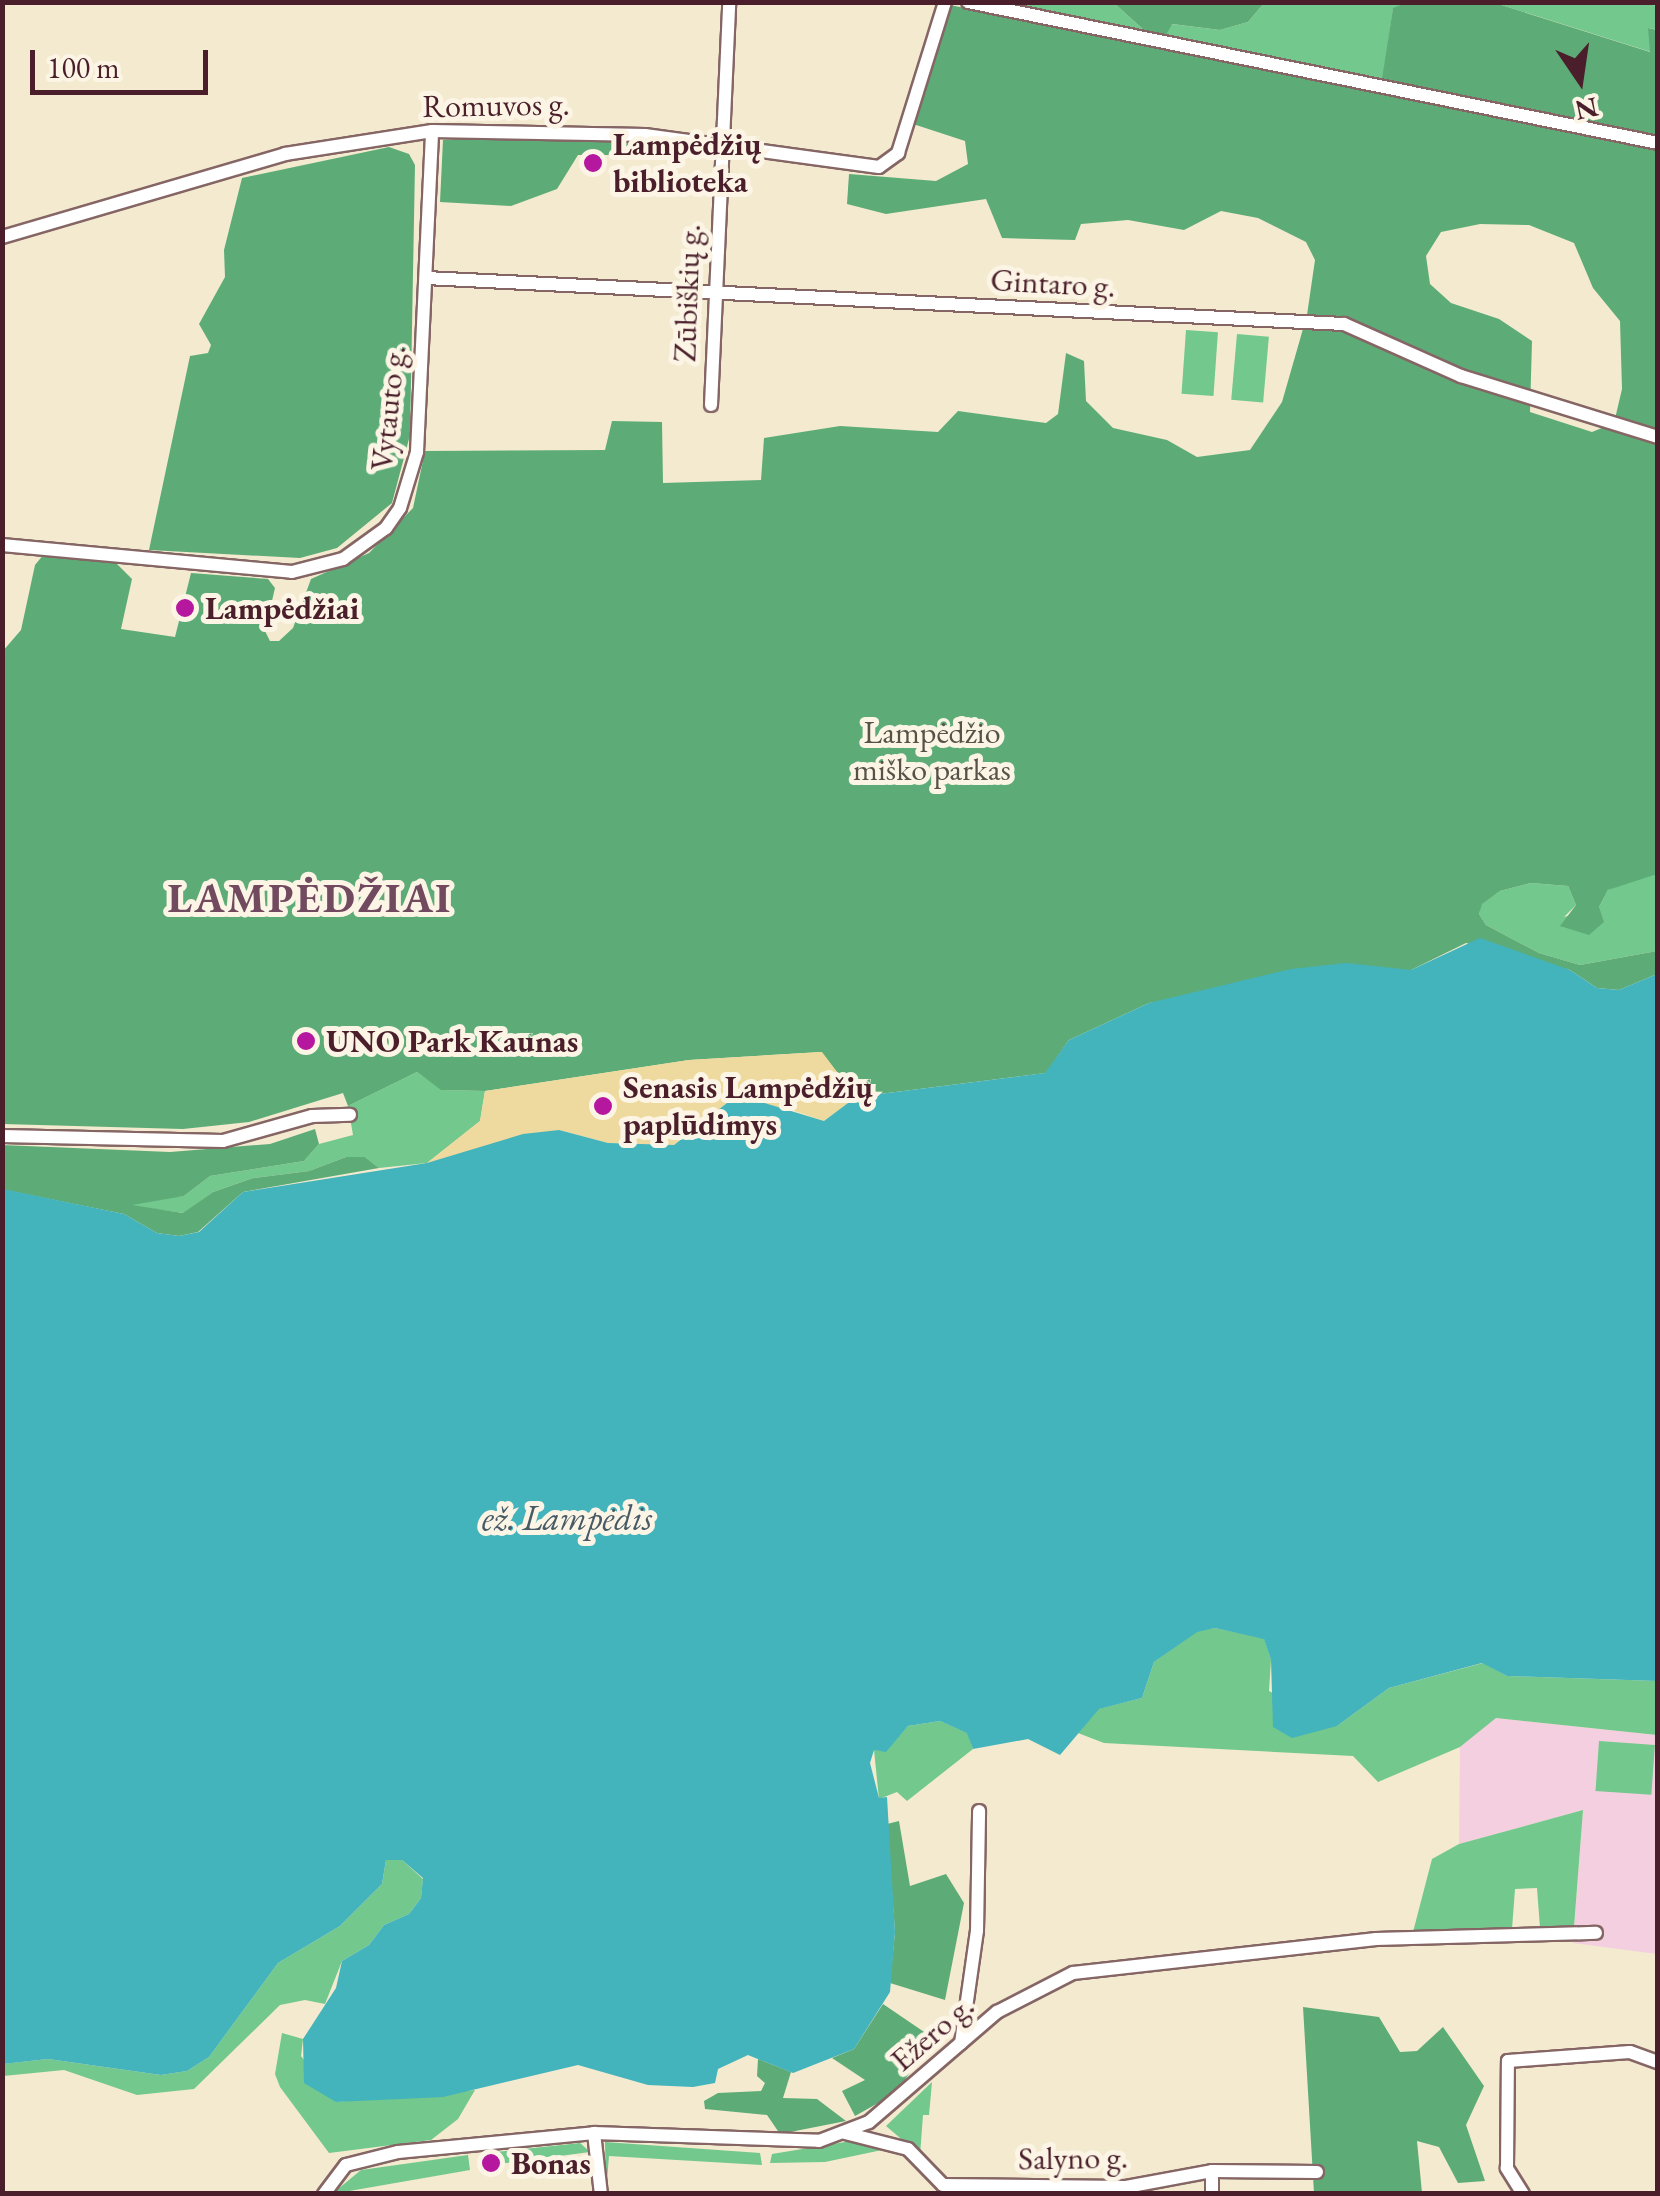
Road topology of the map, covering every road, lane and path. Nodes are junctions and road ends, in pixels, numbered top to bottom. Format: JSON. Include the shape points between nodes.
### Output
{"nodes":[{"id":1,"x":729,"y":2,"type":"edge"},
{"id":2,"x":945,"y":2,"type":"edge"},
{"id":3,"x":968,"y":2,"type":"edge"},
{"id":4,"x":432,"y":131,"type":"junction"},
{"id":5,"x":1658,"y":143,"type":"edge"},
{"id":6,"x":719,"y":145,"type":"junction"},
{"id":7,"x":2,"y":238,"type":"edge"},
{"id":8,"x":426,"y":278,"type":"junction"},
{"id":9,"x":714,"y":293,"type":"junction"},
{"id":10,"x":711,"y":405,"type":"dead end"},
{"id":11,"x":1658,"y":437,"type":"edge"},
{"id":12,"x":2,"y":545,"type":"edge"},
{"id":13,"x":350,"y":1115,"type":"dead end"},
{"id":14,"x":2,"y":1136,"type":"edge"},
{"id":15,"x":979,"y":1811,"type":"dead end"},
{"id":16,"x":1596,"y":1933,"type":"dead end"},
{"id":17,"x":960,"y":2043,"type":"junction"},
{"id":18,"x":1658,"y":2062,"type":"edge"},
{"id":19,"x":594,"y":2133,"type":"junction"},
{"id":20,"x":845,"y":2133,"type":"junction"},
{"id":21,"x":1212,"y":2171,"type":"junction"},
{"id":22,"x":1317,"y":2172,"type":"dead end"},
{"id":23,"x":324,"y":2194,"type":"edge"},
{"id":24,"x":601,"y":2194,"type":"edge"},
{"id":25,"x":1212,"y":2194,"type":"edge"},
{"id":26,"x":1523,"y":2194,"type":"edge"}],
"edges":[{"from":1,"to":6,"type":"street","name":"Zūbiškių g."},
{"from":2,"to":6,"type":"street","name":"Romuvos g.","via":[[890,162],[866,168]]},
{"from":3,"to":5,"type":"street"},
{"from":4,"to":6,"type":"street","name":"Romuvos g.","via":[[566,130]]},
{"from":4,"to":7,"type":"street","name":"Romuvos g.","via":[[285,154]]},
{"from":4,"to":8,"type":"street","name":"Vytauto g."},
{"from":6,"to":9,"type":"street","name":"Zūbiškių g."},
{"from":8,"to":9,"type":"street","name":"Gintaro g."},
{"from":8,"to":12,"type":"street","name":"Vytauto g.","via":[[412,479],[400,508],[366,545],[292,572]]},
{"from":9,"to":10,"type":"street","name":"Zūbiškių g."},
{"from":9,"to":11,"type":"street","name":"Gintaro g.","via":[[1344,324],[1461,376]]},
{"from":13,"to":14,"type":"street","via":[[312,1116],[224,1141]]},
{"from":15,"to":17,"type":"street","via":[[976,1947]]},
{"from":16,"to":17,"type":"street","name":"Ežero g.","via":[[1376,1939],[1073,1973],[1026,1992]]},
{"from":17,"to":20,"type":"street","name":"Ežero g.","via":[[889,2108]]},
{"from":18,"to":26,"type":"street","via":[[1630,2052],[1508,2060],[1507,2168]]},
{"from":19,"to":20,"type":"street","name":"Ežero g.","via":[[794,2144]]},
{"from":19,"to":23,"type":"street","name":"Ežero g.","via":[[380,2154],[346,2164]]},
{"from":19,"to":24,"type":"street"},
{"from":20,"to":21,"type":"street","name":"Salyno g.","via":[[908,2149],[943,2185],[1126,2187]]},
{"from":21,"to":22,"type":"street","name":"Salyno g."},
{"from":21,"to":25,"type":"street"}]}
